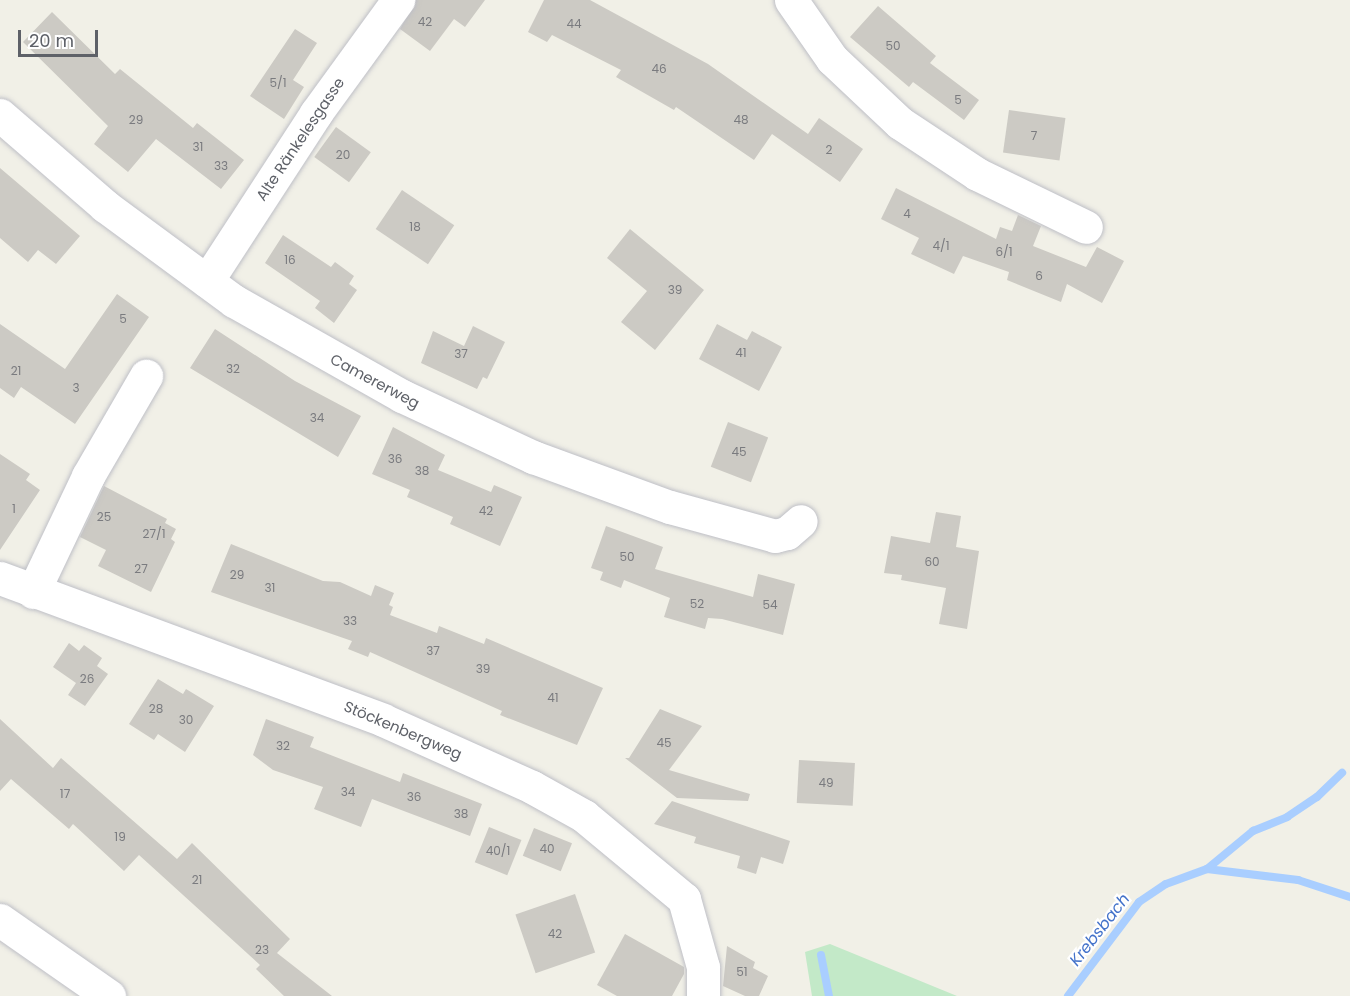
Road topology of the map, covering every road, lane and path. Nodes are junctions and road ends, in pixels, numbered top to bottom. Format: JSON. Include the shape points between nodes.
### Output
{"nodes":[{"id":1,"x":398,"y":0,"type":"edge"},
{"id":2,"x":791,"y":0,"type":"edge"},
{"id":3,"x":0,"y":116,"type":"edge"},
{"id":4,"x":1086,"y":227,"type":"dead end"},
{"id":5,"x":207,"y":281,"type":"junction"},
{"id":6,"x":146,"y":376,"type":"dead end"},
{"id":7,"x":801,"y":521,"type":"dead end"},
{"id":8,"x":0,"y":578,"type":"edge"},
{"id":9,"x":33,"y":592,"type":"junction"},
{"id":10,"x":0,"y":920,"type":"edge"},
{"id":11,"x":109,"y":996,"type":"edge"},
{"id":12,"x":703,"y":996,"type":"edge"}],
"edges":[{"from":1,"to":5,"type":"street","name":"Alte Ränkelesgasse","via":[[316,113]]},
{"from":2,"to":4,"type":"street","via":[[813,36],[848,77],[916,135],[977,174]]},
{"from":3,"to":5,"type":"street","name":"Camererweg","via":[[105,206]]},
{"from":5,"to":7,"type":"street","name":"Camererweg","via":[[303,342],[402,396],[571,472],[758,533],[783,535]]},
{"from":6,"to":9,"type":"street","via":[[88,476]]},
{"from":8,"to":9,"type":"street","name":"Stöckenbergweg"},
{"from":9,"to":12,"type":"street","name":"Stöckenbergweg","via":[[383,720],[531,787],[584,816],[684,899],[703,967]]},
{"from":10,"to":11,"type":"street"}]}
